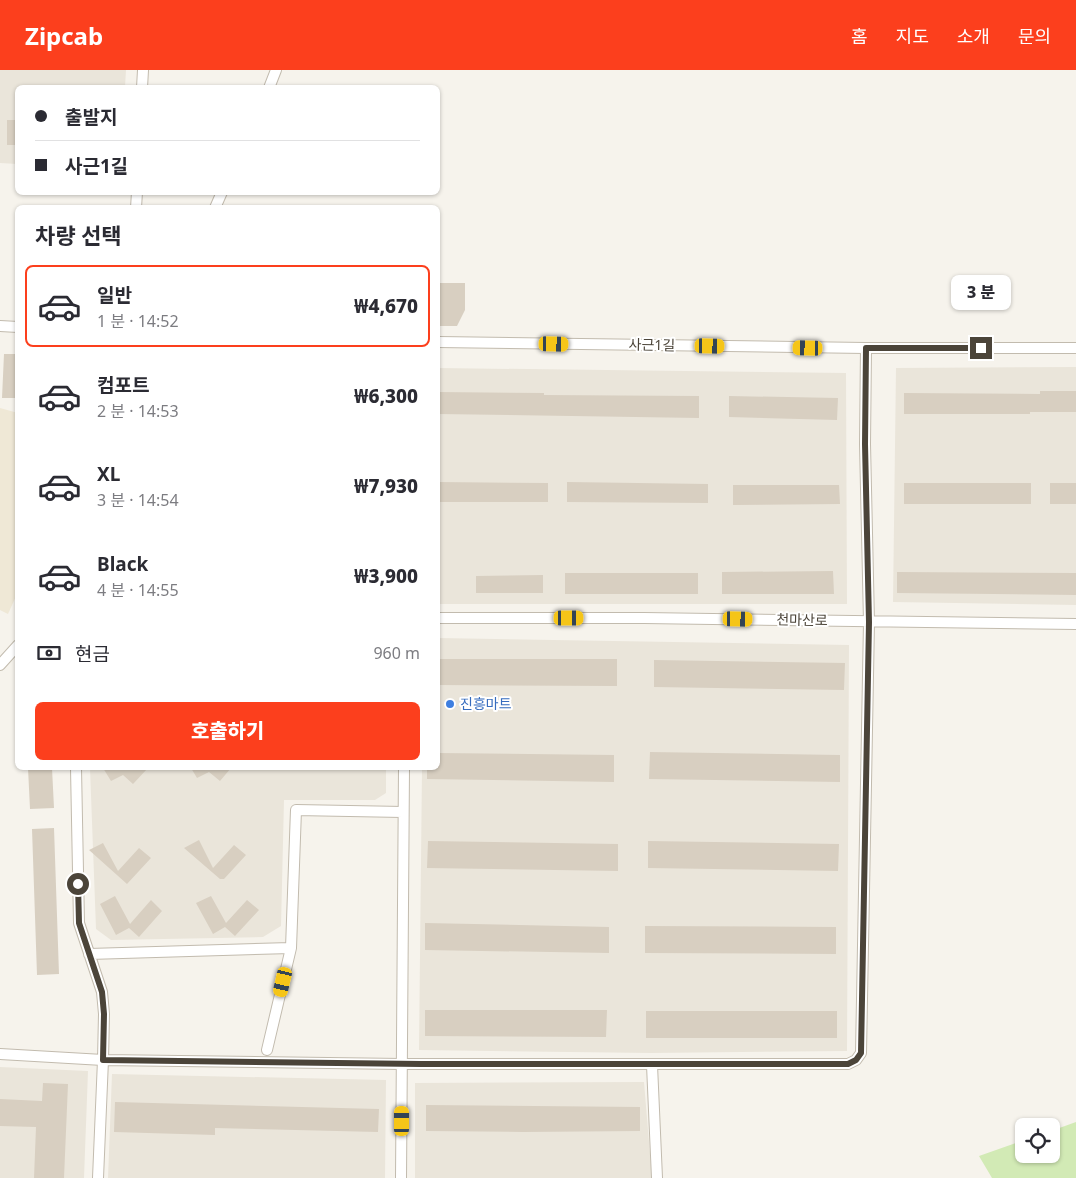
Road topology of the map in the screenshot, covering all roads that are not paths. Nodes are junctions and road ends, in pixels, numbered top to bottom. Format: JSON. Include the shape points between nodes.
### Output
{"nodes":[{"id":1,"x":143,"y":70,"type":"edge"},
{"id":2,"x":276,"y":70,"type":"edge"},
{"id":3,"x":142,"y":85,"type":"edge"},
{"id":4,"x":270,"y":85,"type":"edge"},
{"id":5,"x":0,"y":326,"type":"edge"},
{"id":6,"x":15,"y":327,"type":"edge"},
{"id":7,"x":440,"y":342,"type":"edge"},
{"id":8,"x":866,"y":348,"type":"junction"},
{"id":9,"x":1076,"y":348,"type":"edge"},
{"id":10,"x":440,"y":618,"type":"edge"},
{"id":11,"x":869,"y":622,"type":"junction"},
{"id":12,"x":1076,"y":624,"type":"edge"},
{"id":13,"x":15,"y":648,"type":"edge"},
{"id":14,"x":0,"y":665,"type":"edge"},
{"id":15,"x":76,"y":770,"type":"edge"},
{"id":16,"x":404,"y":770,"type":"edge"},
{"id":17,"x":403,"y":812,"type":"junction"},
{"id":18,"x":291,"y":948,"type":"junction"},
{"id":19,"x":89,"y":954,"type":"junction"},
{"id":20,"x":267,"y":1050,"type":"dead end"},
{"id":21,"x":0,"y":1054,"type":"edge"},
{"id":22,"x":103,"y":1060,"type":"junction"},
{"id":23,"x":402,"y":1064,"type":"junction"},
{"id":24,"x":652,"y":1065,"type":"junction"},
{"id":25,"x":98,"y":1178,"type":"edge"},
{"id":26,"x":401,"y":1178,"type":"edge"},
{"id":27,"x":656,"y":1178,"type":"edge"}],
"edges":[{"from":1,"to":3,"type":"street"},
{"from":2,"to":4,"type":"street"},
{"from":5,"to":6,"type":"street"},
{"from":7,"to":8,"type":"street","name":"사근1길"},
{"from":8,"to":9,"type":"street","name":"사근1길"},
{"from":8,"to":11,"type":"street"},
{"from":10,"to":11,"type":"street","name":"천마산로"},
{"from":11,"to":12,"type":"street","name":"천마산로"},
{"from":11,"to":24,"type":"street","via":[[861,1053],[848,1064]]},
{"from":13,"to":14,"type":"street"},
{"from":15,"to":19,"type":"street","via":[[79,923]]},
{"from":16,"to":17,"type":"street"},
{"from":17,"to":18,"type":"street","via":[[296,810]]},
{"from":17,"to":23,"type":"street"},
{"from":18,"to":19,"type":"street"},
{"from":18,"to":20,"type":"street"},
{"from":19,"to":22,"type":"street","via":[[102,992]]},
{"from":21,"to":22,"type":"street"},
{"from":22,"to":23,"type":"street"},
{"from":22,"to":25,"type":"street"},
{"from":23,"to":24,"type":"street"},
{"from":23,"to":26,"type":"street"},
{"from":24,"to":27,"type":"street"}]}
